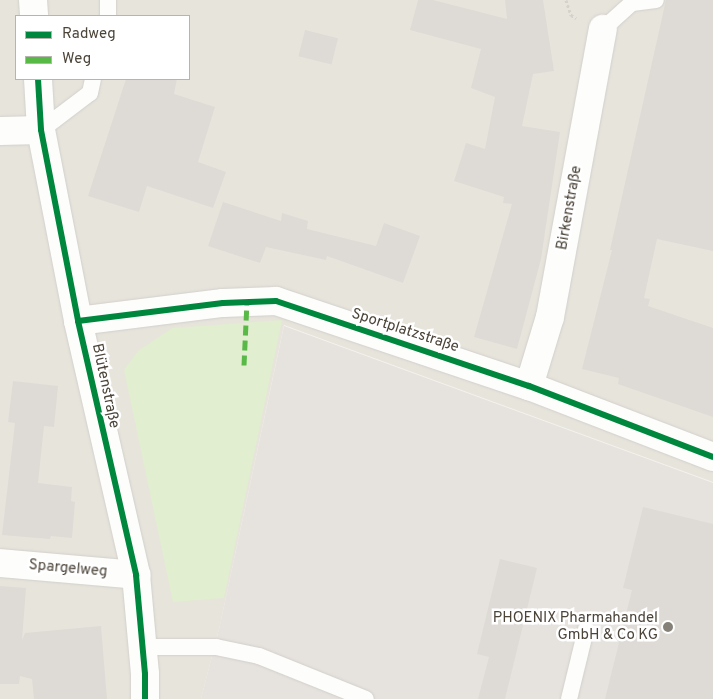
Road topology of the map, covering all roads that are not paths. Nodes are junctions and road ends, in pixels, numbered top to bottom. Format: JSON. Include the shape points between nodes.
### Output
{"nodes":[{"id":1,"x":33,"y":0,"type":"edge"},
{"id":2,"x":108,"y":0,"type":"edge"},
{"id":3,"x":656,"y":0,"type":"edge"},
{"id":4,"x":34,"y":15,"type":"edge"},
{"id":5,"x":108,"y":15,"type":"edge"},
{"id":6,"x":602,"y":29,"type":"joint"},
{"id":7,"x":38,"y":80,"type":"edge"},
{"id":8,"x":93,"y":80,"type":"edge"},
{"id":9,"x":42,"y":130,"type":"junction"},
{"id":10,"x":0,"y":132,"type":"edge"},
{"id":11,"x":78,"y":321,"type":"junction"},
{"id":12,"x":529,"y":386,"type":"junction"},
{"id":13,"x":713,"y":456,"type":"edge"},
{"id":14,"x":0,"y":563,"type":"edge"},
{"id":15,"x":136,"y":576,"type":"junction"},
{"id":16,"x":586,"y":629,"type":"dead end"},
{"id":17,"x":142,"y":648,"type":"junction"},
{"id":18,"x":145,"y":699,"type":"edge"},
{"id":19,"x":366,"y":699,"type":"edge"},
{"id":20,"x":569,"y":699,"type":"edge"}],
"edges":[{"from":1,"to":4,"type":"street"},
{"from":2,"to":5,"type":"lane"},
{"from":3,"to":6,"type":"lane","via":[[632,3]]},
{"from":6,"to":12,"type":"street","name":"Birkenstraße","via":[[550,317]]},
{"from":7,"to":9,"type":"street","name":"Blütenstraße"},
{"from":8,"to":9,"type":"lane","via":[[90,93]]},
{"from":9,"to":10,"type":"street"},
{"from":9,"to":11,"type":"street","name":"Blütenstraße"},
{"from":11,"to":12,"type":"street","name":"Sportplatzstraße","via":[[223,303],[276,301]]},
{"from":11,"to":15,"type":"street","name":"Blütenstraße"},
{"from":12,"to":13,"type":"street","name":"Sportplatzstraße"},
{"from":14,"to":15,"type":"street","name":"Spargelweg"},
{"from":15,"to":17,"type":"street","name":"Blütenstraße"},
{"from":16,"to":20,"type":"lane"},
{"from":17,"to":18,"type":"street","name":"Blütenstraße"},
{"from":17,"to":19,"type":"lane","via":[[216,647],[259,656]]}]}
